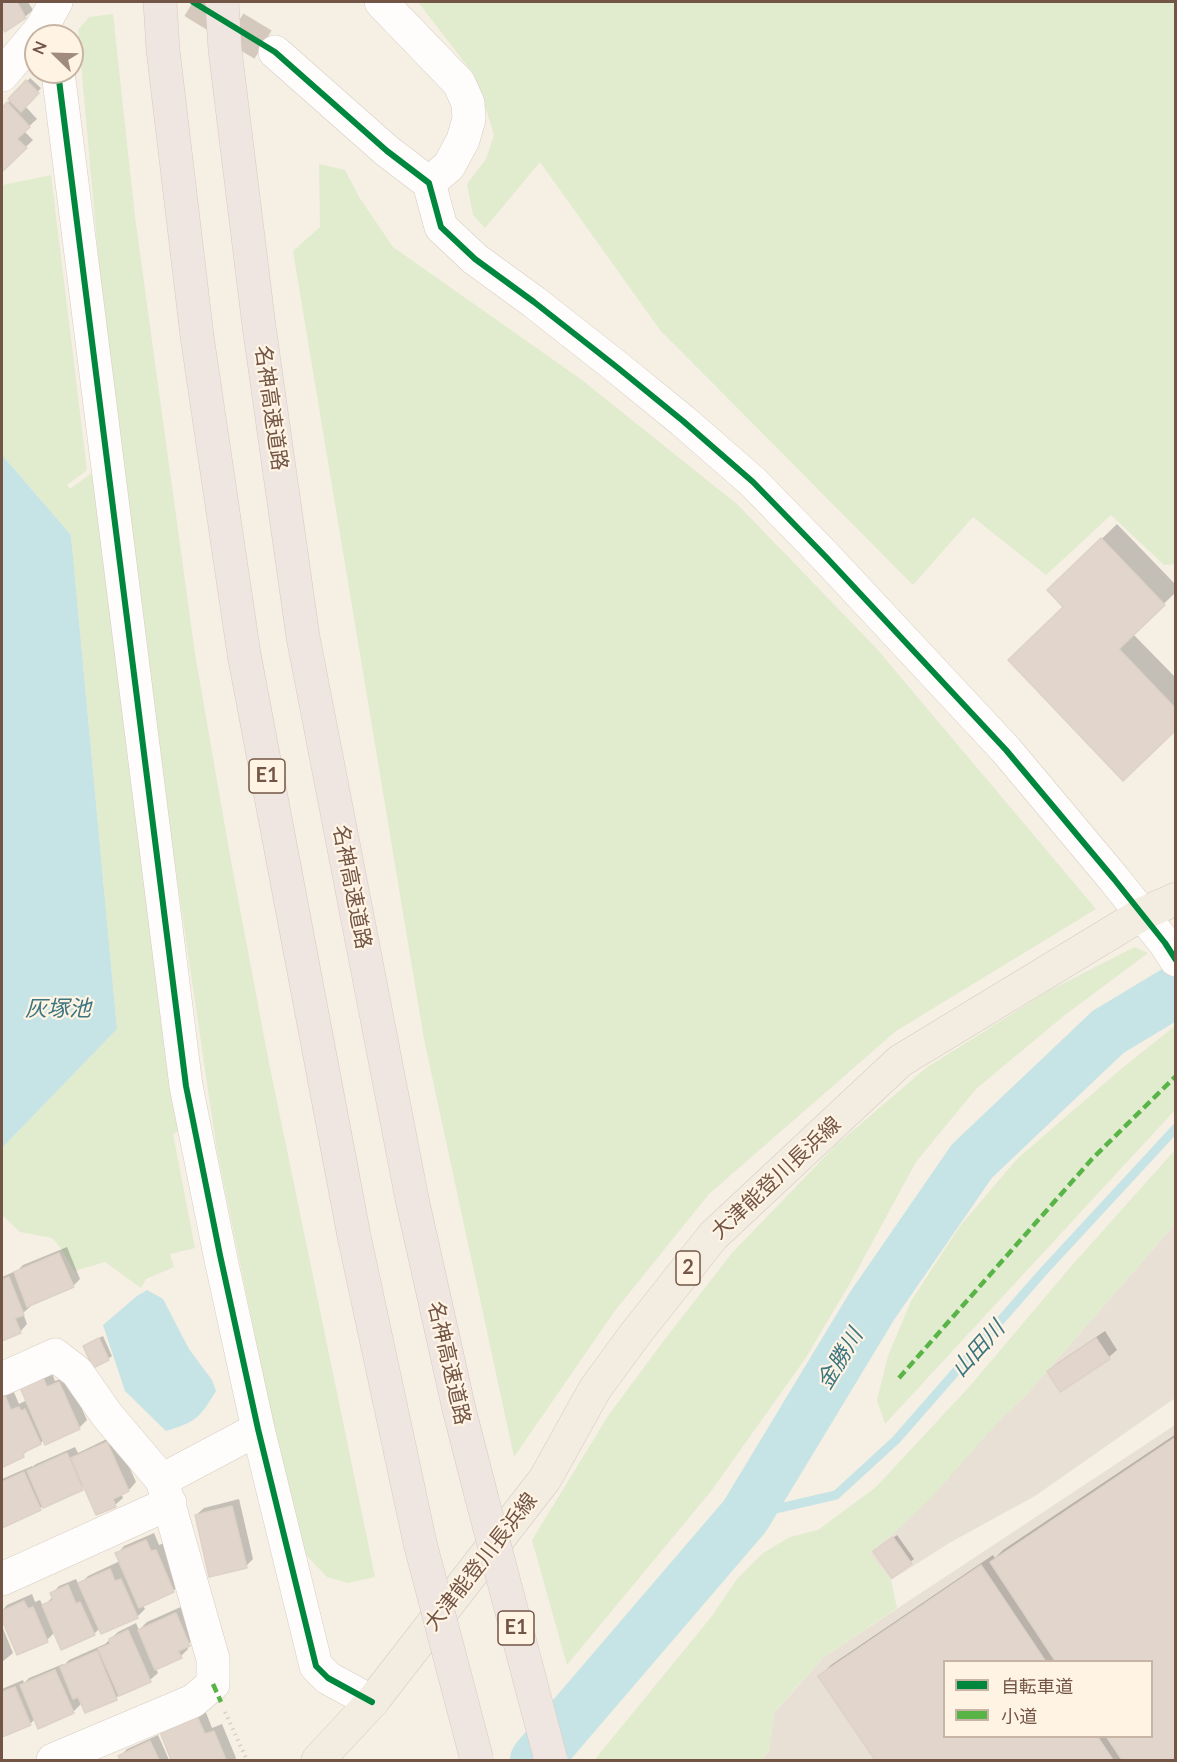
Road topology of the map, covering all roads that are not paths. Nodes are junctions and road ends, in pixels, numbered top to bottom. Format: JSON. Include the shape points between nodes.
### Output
{"nodes":[{"id":1,"x":160,"y":2,"type":"edge"},
{"id":2,"x":222,"y":2,"type":"edge"},
{"id":3,"x":381,"y":2,"type":"edge"},
{"id":4,"x":49,"y":22,"type":"edge"},
{"id":5,"x":275,"y":52,"type":"tunnel mouth"},
{"id":6,"x":2,"y":75,"type":"edge"},
{"id":7,"x":60,"y":84,"type":"edge"},
{"id":8,"x":429,"y":183,"type":"junction"},
{"id":9,"x":1176,"y":898,"type":"edge"},
{"id":10,"x":1142,"y":914,"type":"junction"},
{"id":11,"x":1170,"y":952,"type":"edge"},
{"id":12,"x":2,"y":1379,"type":"edge"},
{"id":13,"x":258,"y":1429,"type":"junction"},
{"id":14,"x":166,"y":1492,"type":"junction"},
{"id":15,"x":2,"y":1579,"type":"edge"},
{"id":16,"x":372,"y":1702,"type":"junction"},
{"id":17,"x":54,"y":1761,"type":"edge"},
{"id":18,"x":318,"y":1761,"type":"edge"},
{"id":19,"x":477,"y":1761,"type":"edge"},
{"id":20,"x":551,"y":1761,"type":"edge"}],
"edges":[{"from":1,"to":19,"type":"highway","number":"E1","bridge":true,"via":[[197,336],[244,654],[354,1236],[420,1544]]},
{"from":2,"to":20,"type":"highway","name":"名神高速道路","number":"E1","bridge":true,"via":[[258,314],[303,637],[412,1199],[459,1409]]},
{"from":3,"to":8,"type":"street","via":[[459,83],[468,103],[469,119],[463,140],[449,166]]},
{"from":4,"to":6,"type":"street"},
{"from":5,"to":8,"type":"street"},
{"from":7,"to":13,"type":"street","via":[[186,1086]]},
{"from":8,"to":10,"type":"street","via":[[441,227],[475,259],[683,421],[753,482],[818,548],[1006,750]]},
{"from":9,"to":10,"type":"main road","name":"大津能登川長浜線","number":"2"},
{"from":10,"to":11,"type":"street"},
{"from":10,"to":16,"type":"main road","name":"大津能登川長浜線","number":"2","via":[[900,1061],[713,1236],[595,1389],[545,1479]]},
{"from":12,"to":14,"type":"street","via":[[55,1355],[77,1372]]},
{"from":13,"to":14,"type":"street"},
{"from":13,"to":16,"type":"street","via":[[316,1666],[328,1678]]},
{"from":14,"to":15,"type":"street"},
{"from":14,"to":17,"type":"street","via":[[213,1659],[213,1683],[193,1701]]},
{"from":16,"to":18,"type":"main road","name":"大津能登川長浜線","number":"2"}]}
